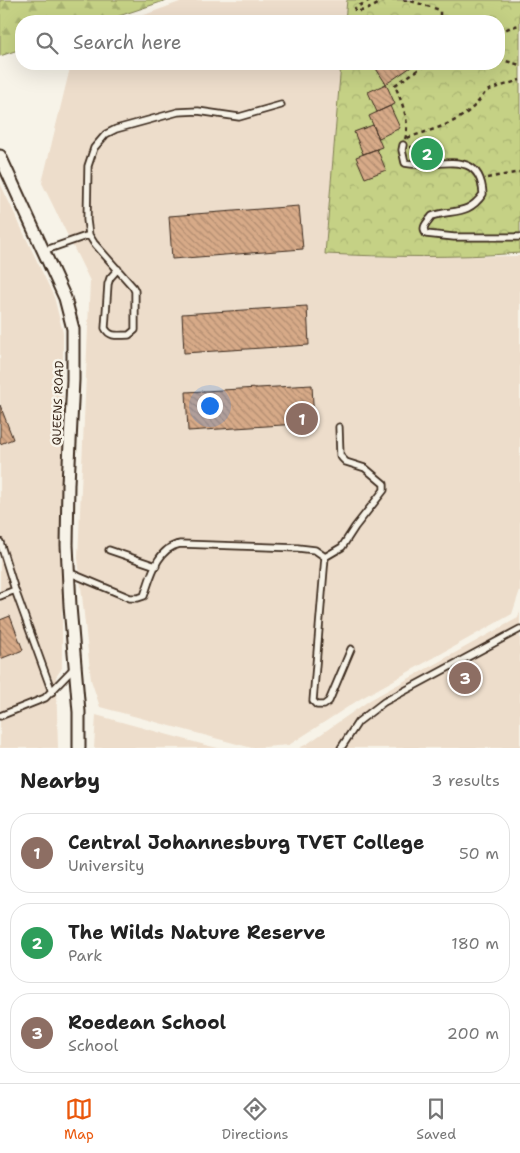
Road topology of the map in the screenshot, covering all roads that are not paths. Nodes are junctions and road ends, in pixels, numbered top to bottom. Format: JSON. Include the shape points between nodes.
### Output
{"nodes":[{"id":1,"x":281,"y":105,"type":"dead end"},
{"id":2,"x":403,"y":144,"type":"road end"},
{"id":3,"x":0,"y":156,"type":"edge"},
{"id":4,"x":89,"y":235,"type":"junction"},
{"id":5,"x":520,"y":237,"type":"edge"},
{"id":6,"x":44,"y":251,"type":"junction"},
{"id":7,"x":118,"y":269,"type":"junction"},
{"id":8,"x":339,"y":427,"type":"dead end"},
{"id":9,"x":0,"y":542,"type":"edge"},
{"id":10,"x":109,"y":550,"type":"dead end"},
{"id":11,"x":325,"y":557,"type":"junction"},
{"id":12,"x":156,"y":566,"type":"junction"},
{"id":13,"x":68,"y":572,"type":"junction"},
{"id":14,"x":15,"y":590,"type":"junction"},
{"id":15,"x":0,"y":596,"type":"edge"},
{"id":16,"x":520,"y":629,"type":"edge"},
{"id":17,"x":351,"y":649,"type":"dead end"},
{"id":18,"x":76,"y":666,"type":"junction"},
{"id":19,"x":52,"y":692,"type":"junction"},
{"id":20,"x":0,"y":716,"type":"edge"},
{"id":21,"x":79,"y":748,"type":"edge"},
{"id":22,"x":341,"y":748,"type":"edge"}],
"edges":[{"from":1,"to":4,"type":"lane","via":[[239,117],[198,111],[178,112],[106,134],[94,148],[88,166]]},
{"from":2,"to":5,"type":"lane","via":[[405,163],[466,164],[481,179],[483,194],[473,205],[466,210],[432,216],[424,226],[426,234]]},
{"from":3,"to":6,"type":"street","name":"QUEENS ROAD"},
{"from":4,"to":6,"type":"lane"},
{"from":4,"to":7,"type":"lane"},
{"from":6,"to":13,"type":"street","name":"QUEENS ROAD","via":[[65,298],[73,328]]},
{"from":7,"to":7,"type":"lane","via":[[135,291],[135,330],[129,335],[112,335],[105,328],[108,284]]},
{"from":8,"to":11,"type":"lane","via":[[340,455],[346,462],[365,468],[384,484],[384,490],[342,547]]},
{"from":9,"to":14,"type":"lane"},
{"from":10,"to":12,"type":"lane"},
{"from":11,"to":12,"type":"lane","via":[[315,550],[298,548],[180,544],[172,545],[163,552]]},
{"from":11,"to":17,"type":"lane","via":[[313,700],[316,705],[324,705],[329,700]]},
{"from":12,"to":13,"type":"lane","via":[[144,596],[138,598],[130,598]]},
{"from":13,"to":18,"type":"street","name":"QUEENS ROAD"},
{"from":14,"to":15,"type":"lane"},
{"from":14,"to":19,"type":"lane"},
{"from":16,"to":22,"type":"lane","via":[[384,702],[358,722]]},
{"from":18,"to":19,"type":"lane"},
{"from":18,"to":21,"type":"street","name":"QUEENS ROAD"},
{"from":19,"to":20,"type":"lane","via":[[32,704]]}]}
